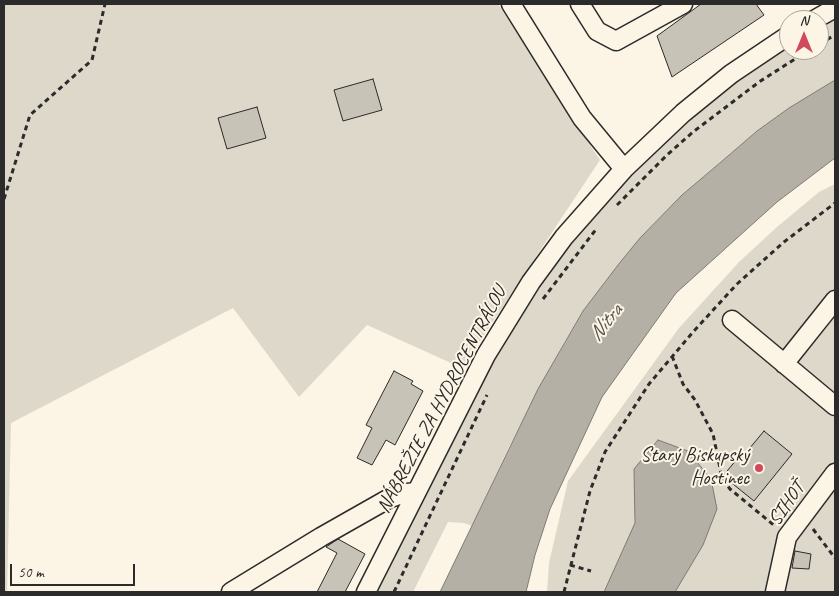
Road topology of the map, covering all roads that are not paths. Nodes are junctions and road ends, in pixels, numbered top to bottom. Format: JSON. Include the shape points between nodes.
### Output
{"nodes":[{"id":1,"x":511,"y":4,"type":"edge"},
{"id":2,"x":580,"y":4,"type":"edge"},
{"id":3,"x":684,"y":4,"type":"edge"},
{"id":4,"x":779,"y":42,"type":"edge"},
{"id":5,"x":624,"y":168,"type":"junction"},
{"id":6,"x":835,"y":300,"type":"edge"},
{"id":7,"x":732,"y":320,"type":"dead end"},
{"id":8,"x":784,"y":364,"type":"junction"},
{"id":9,"x":835,"y":406,"type":"edge"},
{"id":10,"x":835,"y":473,"type":"edge"},
{"id":11,"x":415,"y":492,"type":"junction"},
{"id":12,"x":231,"y":592,"type":"edge"},
{"id":13,"x":366,"y":592,"type":"edge"},
{"id":14,"x":775,"y":592,"type":"edge"}],
"edges":[{"from":1,"to":5,"type":"street","via":[[582,118]]},
{"from":2,"to":3,"type":"street","via":[[596,31],[616,41]]},
{"from":4,"to":5,"type":"street","name":"NÁBREŽIE ZA HYDROCENTRÁLOU","via":[[706,94]]},
{"from":5,"to":11,"type":"street","name":"NÁBREŽIE ZA HYDROCENTRÁLOU","via":[[564,237],[531,282],[486,355]]},
{"from":6,"to":8,"type":"street"},
{"from":7,"to":8,"type":"street"},
{"from":8,"to":9,"type":"street"},
{"from":10,"to":14,"type":"street","name":"SIHOŤ","via":[[787,537]]},
{"from":11,"to":12,"type":"street","via":[[388,500]]},
{"from":11,"to":13,"type":"street","name":"NÁBREŽIE ZA HYDROCENTRÁLOU"}]}
